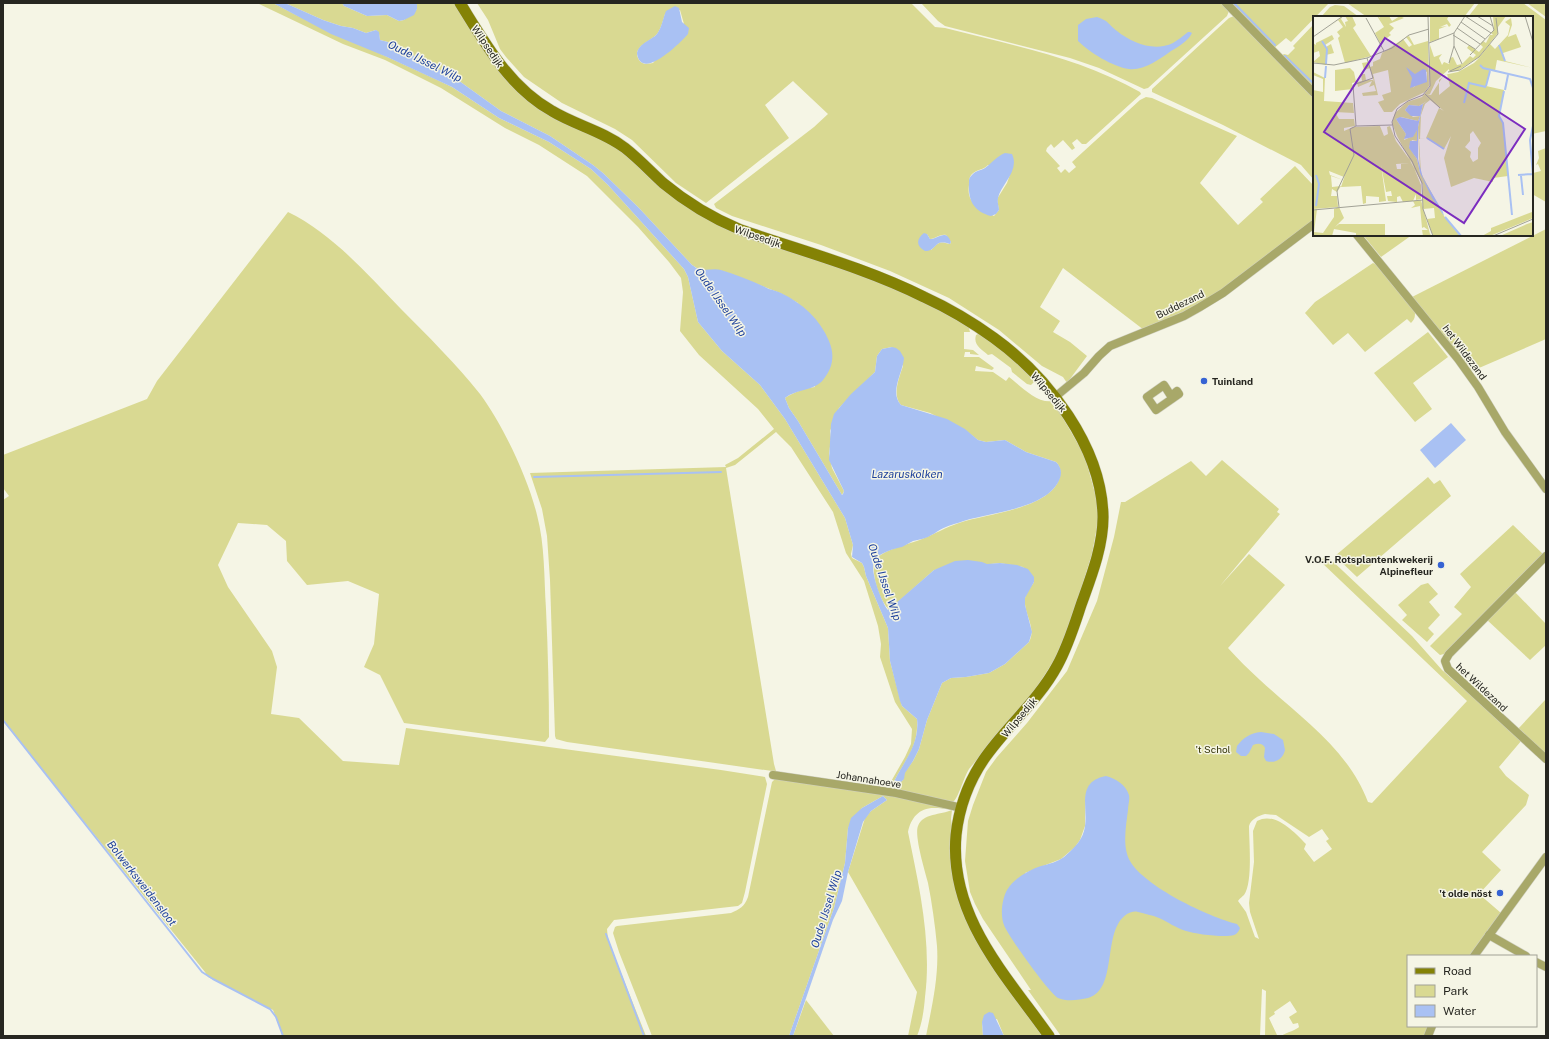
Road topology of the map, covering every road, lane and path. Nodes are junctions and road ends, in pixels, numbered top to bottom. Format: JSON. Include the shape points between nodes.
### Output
{"nodes":[{"id":1,"x":460,"y":3,"type":"edge"},
{"id":2,"x":1226,"y":3,"type":"edge"},
{"id":3,"x":1313,"y":92,"type":"edge"},
{"id":4,"x":1313,"y":225,"type":"edge"},
{"id":5,"x":1358,"y":236,"type":"edge"},
{"id":6,"x":1055,"y":397,"type":"junction"},
{"id":7,"x":1546,"y":490,"type":"edge"},
{"id":8,"x":1546,"y":556,"type":"edge"},
{"id":9,"x":1546,"y":759,"type":"edge"},
{"id":10,"x":773,"y":775,"type":"dead end"},
{"id":11,"x":962,"y":808,"type":"junction"},
{"id":12,"x":1546,"y":857,"type":"edge"},
{"id":13,"x":1489,"y":935,"type":"junction"},
{"id":14,"x":1475,"y":955,"type":"edge"},
{"id":15,"x":1524,"y":955,"type":"edge"},
{"id":16,"x":1537,"y":962,"type":"edge"},
{"id":17,"x":1546,"y":967,"type":"edge"},
{"id":18,"x":1049,"y":1036,"type":"edge"}],
"edges":[{"from":1,"to":6,"type":"main road","name":"Wilpsedijk","via":[[496,60],[521,88],[552,111],[620,144],[685,200],[741,230],[870,274],[923,296],[1000,342],[1030,369]]},
{"from":2,"to":3,"type":"street"},
{"from":4,"to":6,"type":"street","name":"Buddezand","via":[[1223,293],[1200,307],[1184,316],[1112,344],[1084,373]]},
{"from":5,"to":7,"type":"street","name":"het Wildezand","via":[[1458,358]]},
{"from":6,"to":11,"type":"main road","name":"Wilpsedijk","via":[[1074,424],[1096,474],[1103,515],[1100,543],[1073,629],[1056,667],[1044,687],[985,758],[972,781]]},
{"from":8,"to":9,"type":"street","name":"het Wildezand","via":[[1445,661],[1448,669]]},
{"from":10,"to":11,"type":"street","name":"Johannahoeve","via":[[896,793]]},
{"from":11,"to":18,"type":"main road","name":"Wilpsedijk","via":[[956,834],[957,861],[959,884],[967,911],[990,953]]},
{"from":12,"to":13,"type":"street"},
{"from":13,"to":14,"type":"street"},
{"from":13,"to":15,"type":"street"},
{"from":16,"to":17,"type":"street"}]}
